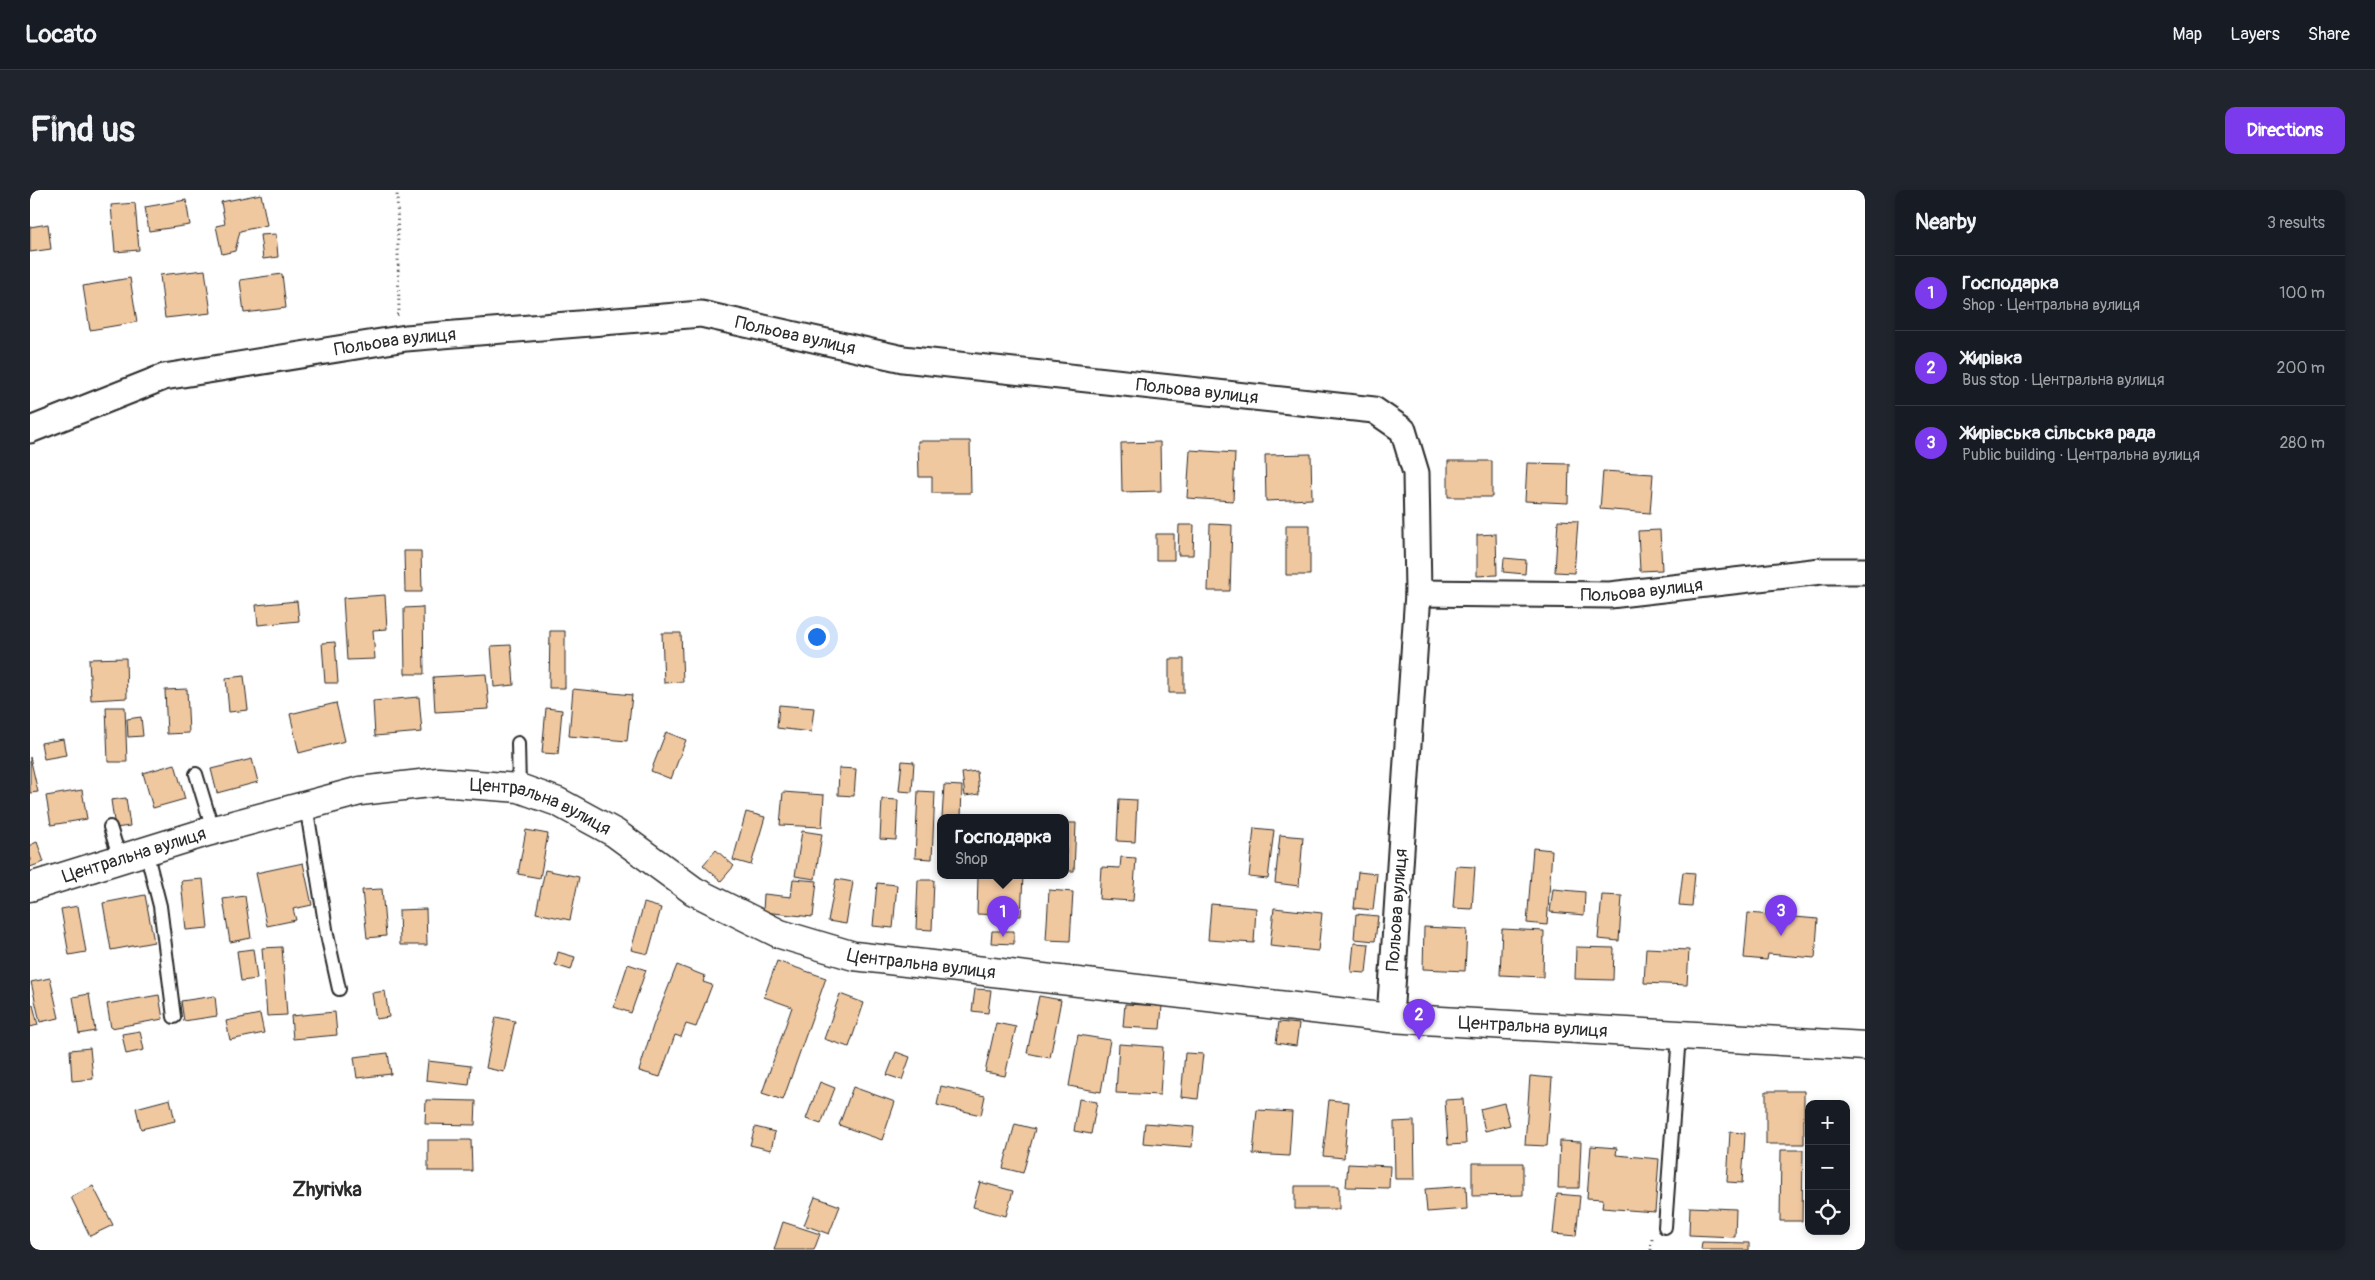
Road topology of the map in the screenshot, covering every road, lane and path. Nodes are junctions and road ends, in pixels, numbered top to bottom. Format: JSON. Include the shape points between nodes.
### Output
{"nodes":[{"id":1,"x":397,"y":190,"type":"edge"},
{"id":2,"x":374,"y":343,"type":"junction"},
{"id":3,"x":30,"y":430,"type":"edge"},
{"id":4,"x":1865,"y":571,"type":"edge"},
{"id":5,"x":1418,"y":593,"type":"junction"},
{"id":6,"x":518,"y":743,"type":"dead end"},
{"id":7,"x":196,"y":774,"type":"dead end"},
{"id":8,"x":519,"y":788,"type":"junction"},
{"id":9,"x":306,"y":805,"type":"junction"},
{"id":10,"x":110,"y":827,"type":"dead end"},
{"id":11,"x":213,"y":830,"type":"junction"},
{"id":12,"x":146,"y":851,"type":"junction"},
{"id":13,"x":120,"y":859,"type":"junction"},
{"id":14,"x":30,"y":887,"type":"edge"},
{"id":15,"x":339,"y":989,"type":"dead end"},
{"id":16,"x":174,"y":1017,"type":"dead end"},
{"id":17,"x":1390,"y":1018,"type":"junction"},
{"id":18,"x":1679,"y":1036,"type":"junction"},
{"id":19,"x":1865,"y":1046,"type":"edge"},
{"id":20,"x":1665,"y":1226,"type":"dead end"}],
"edges":[{"from":1,"to":2,"type":"path","via":[[399,313]]},
{"from":2,"to":3,"type":"street","name":"Польова вулиця","via":[[164,377]]},
{"from":2,"to":5,"type":"street","name":"Польова вулиця","via":[[701,314],[903,359],[1374,410],[1403,430],[1416,473]]},
{"from":4,"to":5,"type":"street","name":"Польова вулиця","via":[[1821,571],[1610,595]]},
{"from":5,"to":17,"type":"street","name":"Польова вулиця"},
{"from":6,"to":8,"type":"lane"},
{"from":7,"to":11,"type":"lane"},
{"from":8,"to":9,"type":"street","name":"Центральна вулиця","via":[[438,782],[360,791]]},
{"from":8,"to":17,"type":"street","name":"Центральна вулиця","via":[[558,802],[615,832],[694,891],[780,934],[854,956]]},
{"from":9,"to":11,"type":"street","name":"Центральна вулиця"},
{"from":9,"to":15,"type":"lane"},
{"from":10,"to":13,"type":"lane"},
{"from":11,"to":12,"type":"street","name":"Центральна вулиця"},
{"from":12,"to":13,"type":"street","name":"Центральна вулиця"},
{"from":12,"to":16,"type":"lane","via":[[160,906]]},
{"from":13,"to":14,"type":"street","name":"Центральна вулиця"},
{"from":17,"to":18,"type":"street","name":"Центральна вулиця"},
{"from":18,"to":19,"type":"street","name":"Центральна вулиця"},
{"from":18,"to":20,"type":"lane"}]}
